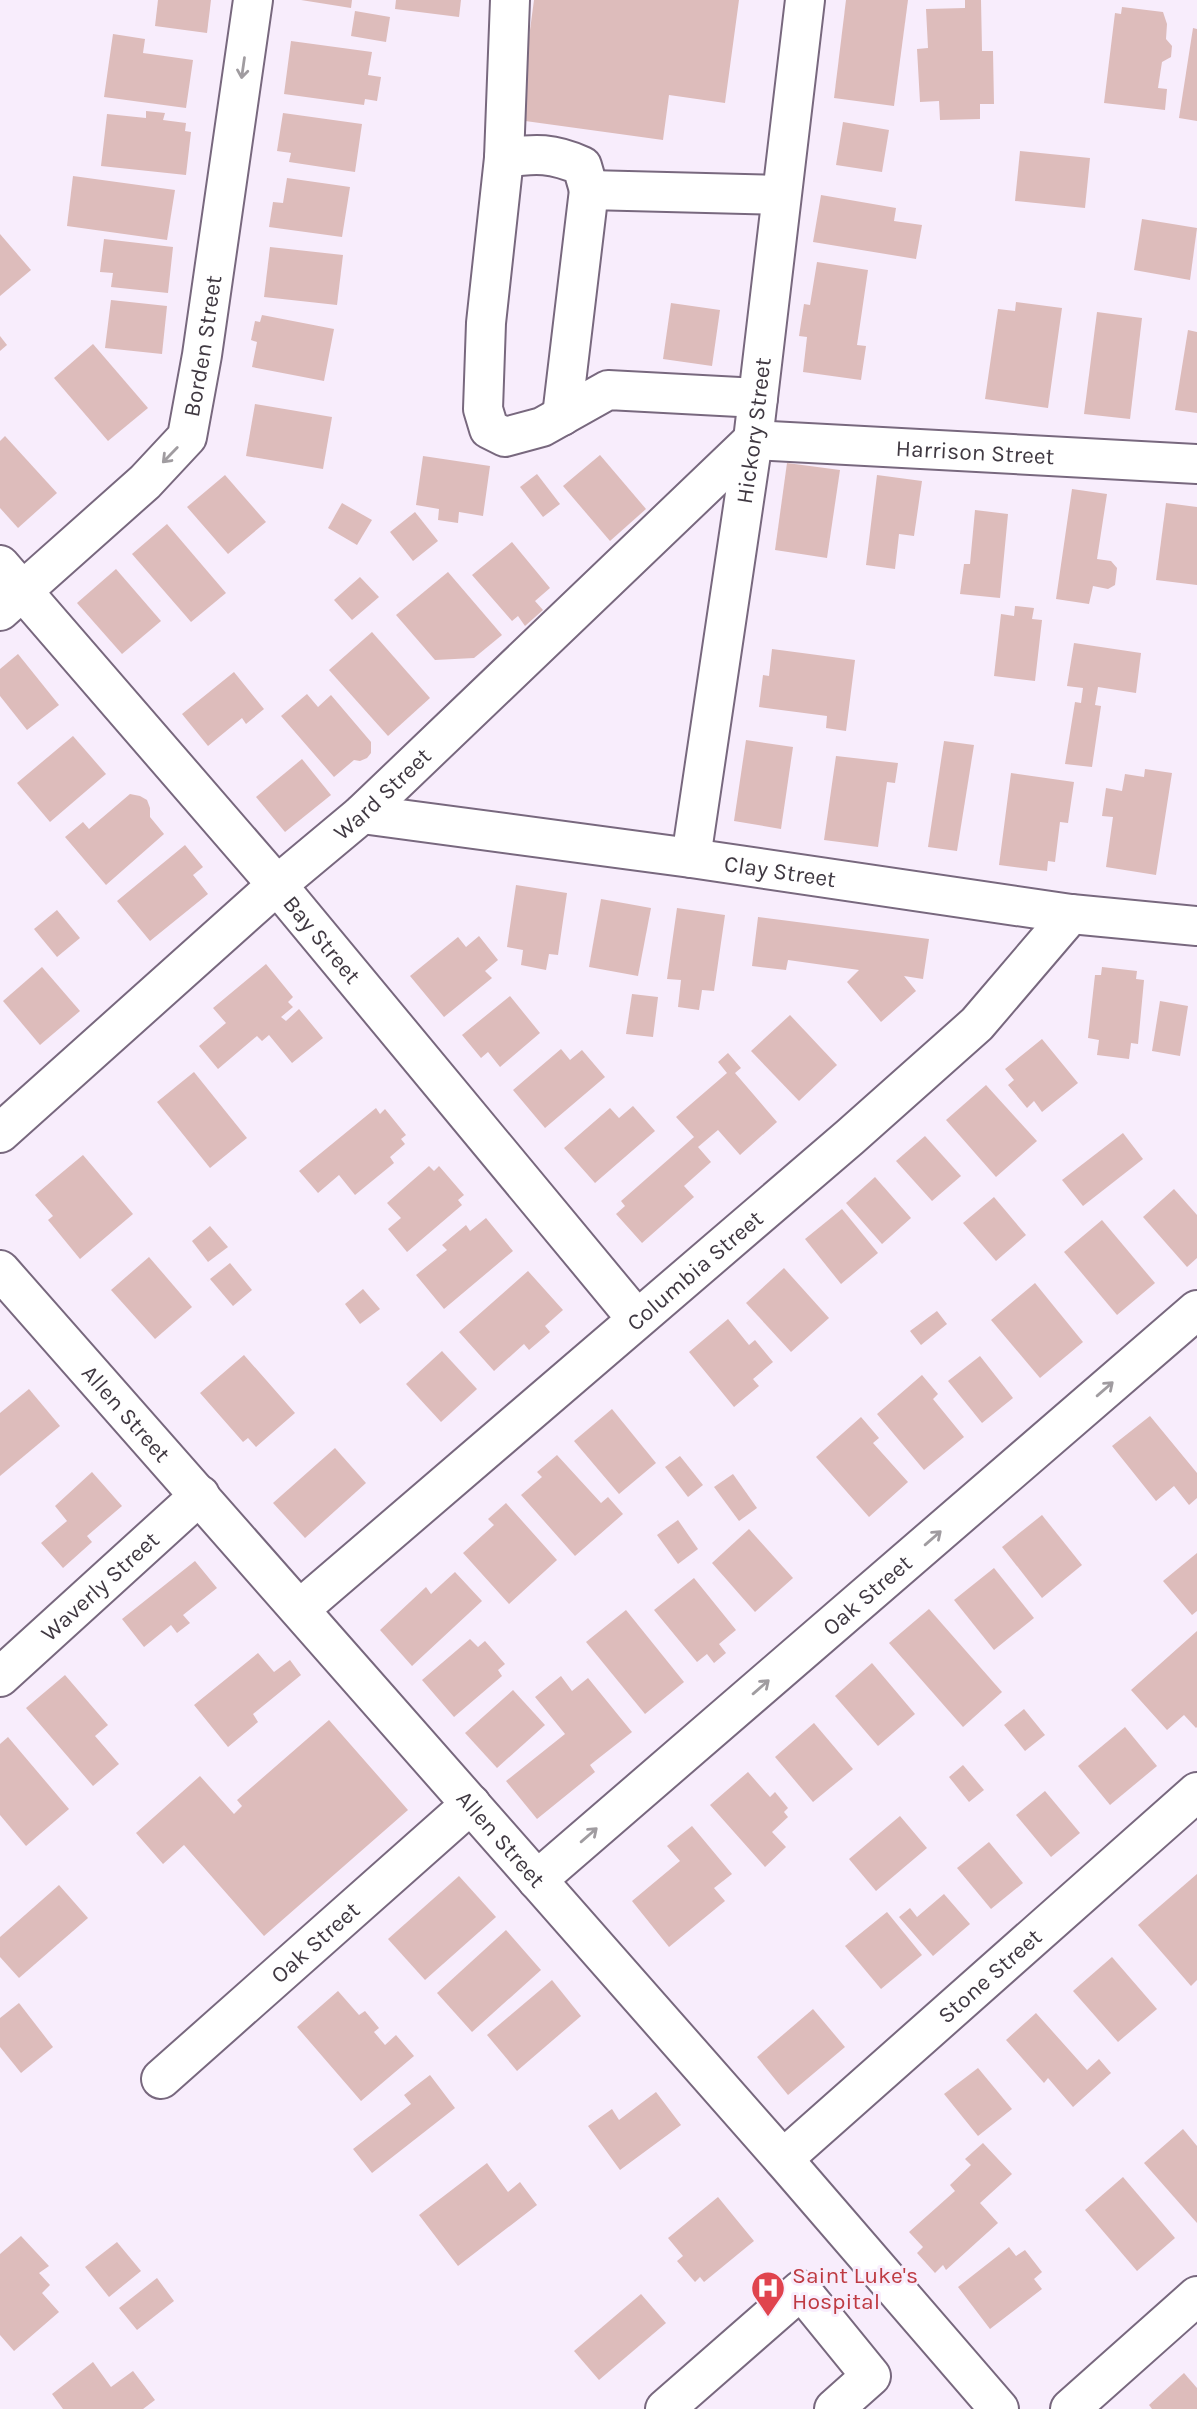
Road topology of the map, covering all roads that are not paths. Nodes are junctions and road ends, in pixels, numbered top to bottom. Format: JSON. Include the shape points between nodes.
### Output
{"nodes":[{"id":1,"x":253,"y":0,"type":"edge"},
{"id":2,"x":510,"y":0,"type":"edge"},
{"id":3,"x":804,"y":0,"type":"edge"},
{"id":4,"x":504,"y":158,"type":"junction"},
{"id":5,"x":589,"y":190,"type":"junction"},
{"id":6,"x":781,"y":195,"type":"junction"},
{"id":7,"x":758,"y":398,"type":"junction"},
{"id":8,"x":562,"y":416,"type":"junction"},
{"id":9,"x":753,"y":440,"type":"junction"},
{"id":10,"x":1197,"y":464,"type":"edge"},
{"id":11,"x":8,"y":589,"type":"edge"},
{"id":12,"x":362,"y":814,"type":"junction"},
{"id":13,"x":691,"y":858,"type":"junction"},
{"id":14,"x":276,"y":885,"type":"junction"},
{"id":15,"x":1071,"y":914,"type":"junction"},
{"id":16,"x":1197,"y":926,"type":"edge"},
{"id":17,"x":0,"y":1133,"type":"edge"},
{"id":18,"x":0,"y":1270,"type":"edge"},
{"id":19,"x":1197,"y":1310,"type":"edge"},
{"id":20,"x":636,"y":1318,"type":"junction"},
{"id":21,"x":200,"y":1495,"type":"junction"},
{"id":22,"x":300,"y":1609,"type":"junction"},
{"id":23,"x":0,"y":1676,"type":"edge"},
{"id":24,"x":1197,"y":1792,"type":"edge"},
{"id":25,"x":471,"y":1804,"type":"junction"},
{"id":26,"x":537,"y":1880,"type":"junction"},
{"id":27,"x":161,"y":2079,"type":"dead end"},
{"id":28,"x":783,"y":2159,"type":"junction"},
{"id":29,"x":1197,"y":2296,"type":"edge"},
{"id":30,"x":665,"y":2409,"type":"edge"},
{"id":31,"x":834,"y":2409,"type":"edge"},
{"id":32,"x":999,"y":2409,"type":"edge"},
{"id":33,"x":1070,"y":2409,"type":"edge"}],
"edges":[{"from":1,"to":11,"type":"street","name":"Borden Street","one_way":true,"via":[[187,437],[145,482]]},
{"from":2,"to":4,"type":"street"},
{"from":3,"to":6,"type":"street","name":"Hickory Street"},
{"from":4,"to":5,"type":"street","via":[[560,156],[582,166]]},
{"from":4,"to":8,"type":"street","via":[[486,323],[483,410],[489,429],[505,437],[542,428]]},
{"from":5,"to":6,"type":"street"},
{"from":5,"to":8,"type":"street"},
{"from":6,"to":7,"type":"street","name":"Hickory Street"},
{"from":7,"to":8,"type":"street","via":[[608,390]]},
{"from":7,"to":9,"type":"street","name":"Hickory Street"},
{"from":9,"to":10,"type":"street","name":"Harrison Street"},
{"from":9,"to":12,"type":"street","name":"Ward Street"},
{"from":9,"to":13,"type":"street","name":"Hickory Street"},
{"from":11,"to":14,"type":"street","name":"Bay Street"},
{"from":12,"to":13,"type":"street","name":"Clay Street"},
{"from":12,"to":14,"type":"street","name":"Ward Street"},
{"from":13,"to":15,"type":"street","name":"Clay Street"},
{"from":14,"to":17,"type":"street","name":"Ward Street"},
{"from":14,"to":20,"type":"street","name":"Bay Street"},
{"from":15,"to":16,"type":"street","name":"Clay Street"},
{"from":15,"to":20,"type":"street","name":"Columbia Street","via":[[977,1024]]},
{"from":18,"to":21,"type":"street","name":"Allen Street"},
{"from":26,"to":19,"type":"street","name":"Oak Street","one_way":true},
{"from":20,"to":22,"type":"street","name":"Columbia Street"},
{"from":21,"to":22,"type":"street","name":"Allen Street"},
{"from":21,"to":23,"type":"street","name":"Waverly Street"},
{"from":22,"to":25,"type":"street","name":"Allen Street"},
{"from":24,"to":28,"type":"street","name":"Stone Street"},
{"from":25,"to":26,"type":"street","name":"Allen Street"},
{"from":25,"to":27,"type":"street","name":"Oak Street"},
{"from":26,"to":28,"type":"street","name":"Allen Street"},
{"from":28,"to":32,"type":"street","name":"Allen Street"},
{"from":29,"to":33,"type":"street"},
{"from":30,"to":31,"type":"street","via":[[801,2290],[871,2376]]}]}
